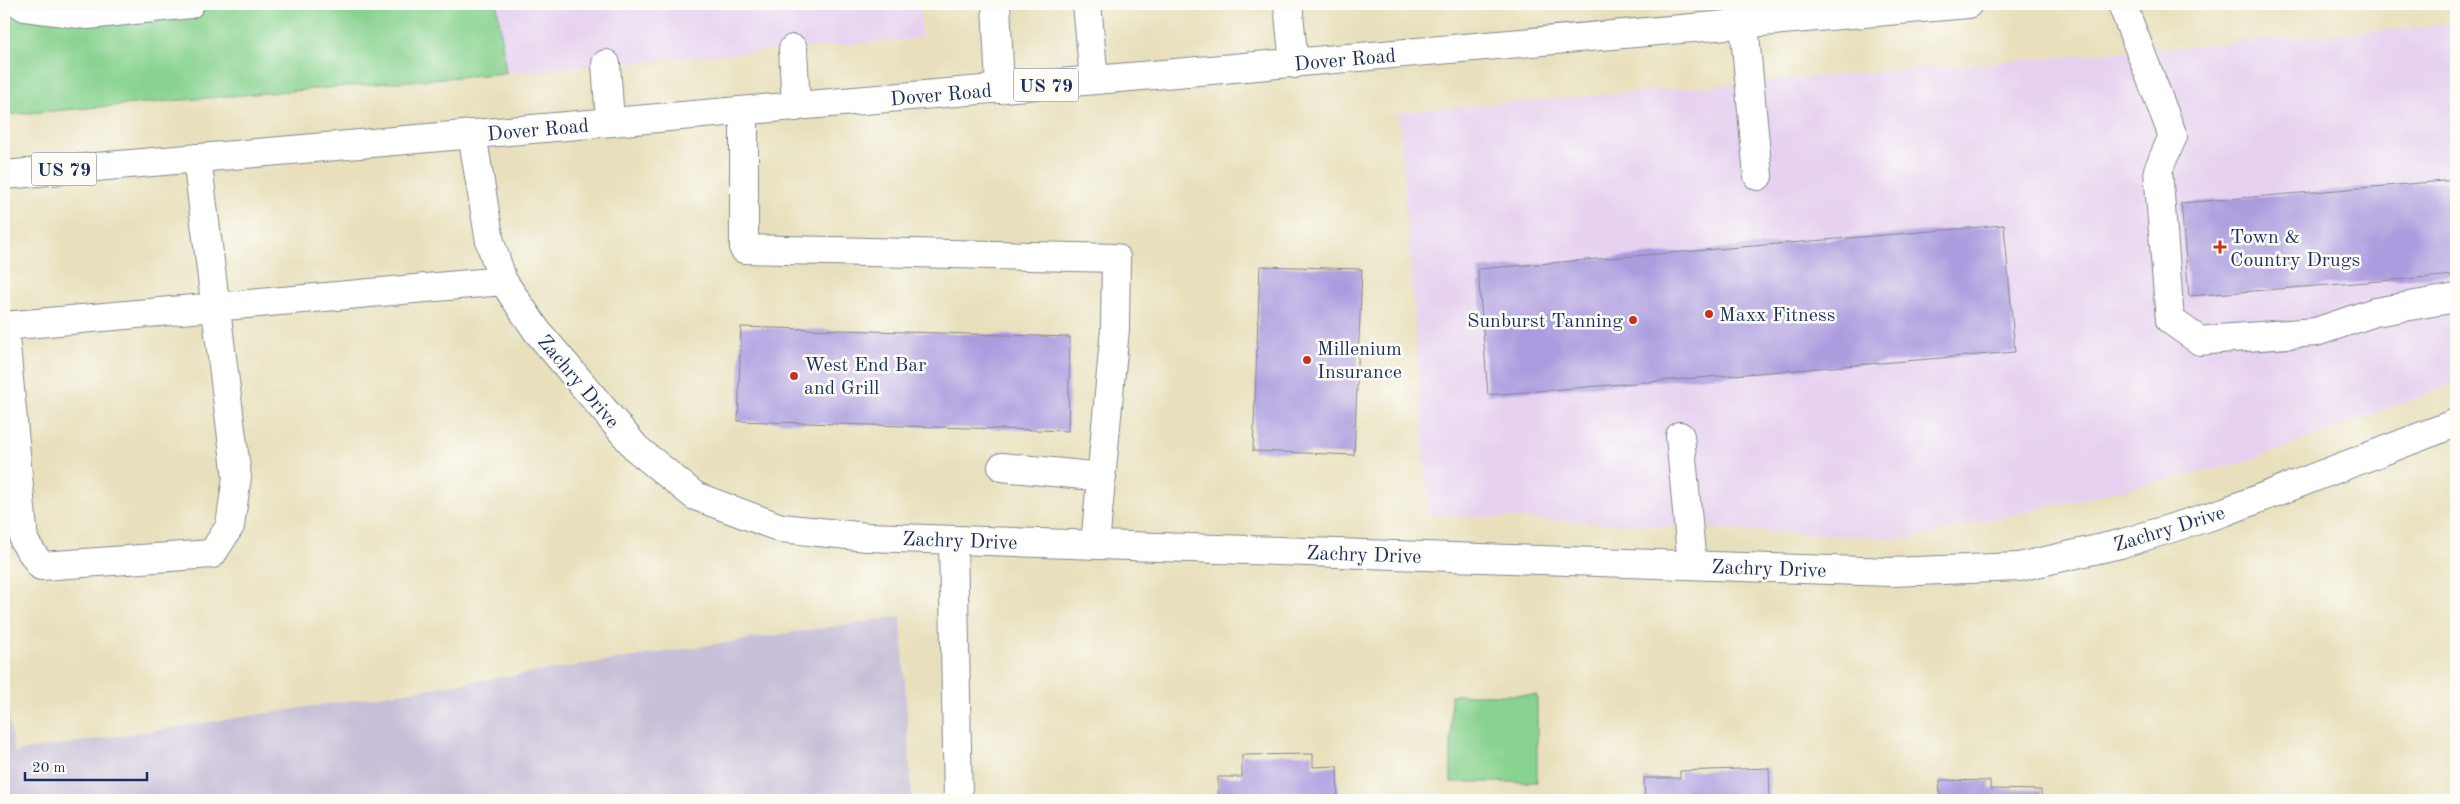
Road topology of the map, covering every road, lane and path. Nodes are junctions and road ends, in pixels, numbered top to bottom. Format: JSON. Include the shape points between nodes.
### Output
{"nodes":[{"id":1,"x":190,"y":4,"type":"edge"},
{"id":2,"x":996,"y":4,"type":"edge"},
{"id":3,"x":1087,"y":4,"type":"edge"},
{"id":4,"x":1288,"y":4,"type":"edge"},
{"id":5,"x":1968,"y":4,"type":"edge"},
{"id":6,"x":2122,"y":4,"type":"edge"},
{"id":7,"x":33,"y":6,"type":"edge"},
{"id":8,"x":1841,"y":10,"type":"edge"},
{"id":9,"x":1744,"y":24,"type":"junction"},
{"id":10,"x":794,"y":49,"type":"dead end"},
{"id":11,"x":606,"y":64,"type":"dead end"},
{"id":12,"x":1294,"y":64,"type":"junction"},
{"id":13,"x":1094,"y":80,"type":"junction"},
{"id":14,"x":1000,"y":89,"type":"junction"},
{"id":15,"x":796,"y":107,"type":"junction"},
{"id":16,"x":744,"y":111,"type":"junction"},
{"id":17,"x":610,"y":122,"type":"junction"},
{"id":18,"x":472,"y":134,"type":"junction"},
{"id":19,"x":197,"y":158,"type":"junction"},
{"id":20,"x":4,"y":174,"type":"edge"},
{"id":21,"x":1758,"y":176,"type":"dead end"},
{"id":22,"x":503,"y":281,"type":"junction"},
{"id":23,"x":2456,"y":298,"type":"edge"},
{"id":24,"x":216,"y":307,"type":"junction"},
{"id":25,"x":4,"y":325,"type":"edge"},
{"id":26,"x":2456,"y":423,"type":"edge"},
{"id":27,"x":1680,"y":436,"type":"dead end"},
{"id":28,"x":1002,"y":467,"type":"dead end"},
{"id":29,"x":1102,"y":477,"type":"junction"},
{"id":30,"x":953,"y":540,"type":"junction"},
{"id":31,"x":1095,"y":545,"type":"junction"},
{"id":32,"x":1692,"y":565,"type":"junction"},
{"id":33,"x":958,"y":800,"type":"edge"}],
"edges":[{"from":1,"to":7,"type":"street","via":[[88,15]]},
{"from":2,"to":14,"type":"street"},
{"from":3,"to":13,"type":"street"},
{"from":4,"to":12,"type":"street"},
{"from":5,"to":8,"type":"street","name":"Dover Road","number":"US 79"},
{"from":6,"to":23,"type":"street","via":[[2173,136],[2158,170],[2170,320],[2200,341],[2219,340],[2316,332],[2375,312]]},
{"from":8,"to":9,"type":"street","name":"Dover Road","number":"US 79"},
{"from":9,"to":12,"type":"street","name":"Dover Road","number":"US 79"},
{"from":9,"to":21,"type":"street"},
{"from":10,"to":15,"type":"street"},
{"from":11,"to":17,"type":"street"},
{"from":12,"to":13,"type":"street","name":"Dover Road","number":"US 79"},
{"from":13,"to":14,"type":"street","name":"Dover Road","number":"US 79"},
{"from":14,"to":15,"type":"street","name":"Dover Road","number":"US 79"},
{"from":15,"to":16,"type":"street","name":"Dover Road","number":"US 79"},
{"from":16,"to":17,"type":"street","name":"Dover Road","number":"US 79"},
{"from":16,"to":29,"type":"street","via":[[744,249],[1116,258],[1115,328]]},
{"from":17,"to":18,"type":"street","name":"Dover Road","number":"US 79"},
{"from":18,"to":19,"type":"street","name":"Dover Road","number":"US 79"},
{"from":18,"to":22,"type":"street","name":"Zachry Drive","via":[[490,242]]},
{"from":19,"to":20,"type":"street","name":"Dover Road","number":"US 79"},
{"from":19,"to":24,"type":"street"},
{"from":22,"to":24,"type":"street"},
{"from":22,"to":30,"type":"street","name":"Zachry Drive","via":[[537,331],[636,449],[696,496],[781,528],[867,537]]},
{"from":24,"to":25,"type":"street"},
{"from":24,"to":25,"type":"street","via":[[237,477],[230,526],[212,554],[41,566],[24,541]]},
{"from":26,"to":32,"type":"street","name":"Zachry Drive","via":[[2224,512],[2120,544],[2019,567],[1891,572]]},
{"from":27,"to":32,"type":"street"},
{"from":28,"to":29,"type":"street"},
{"from":29,"to":31,"type":"street"},
{"from":30,"to":31,"type":"street","name":"Zachry Drive"},
{"from":30,"to":33,"type":"street"},
{"from":31,"to":32,"type":"street","name":"Zachry Drive"}]}
